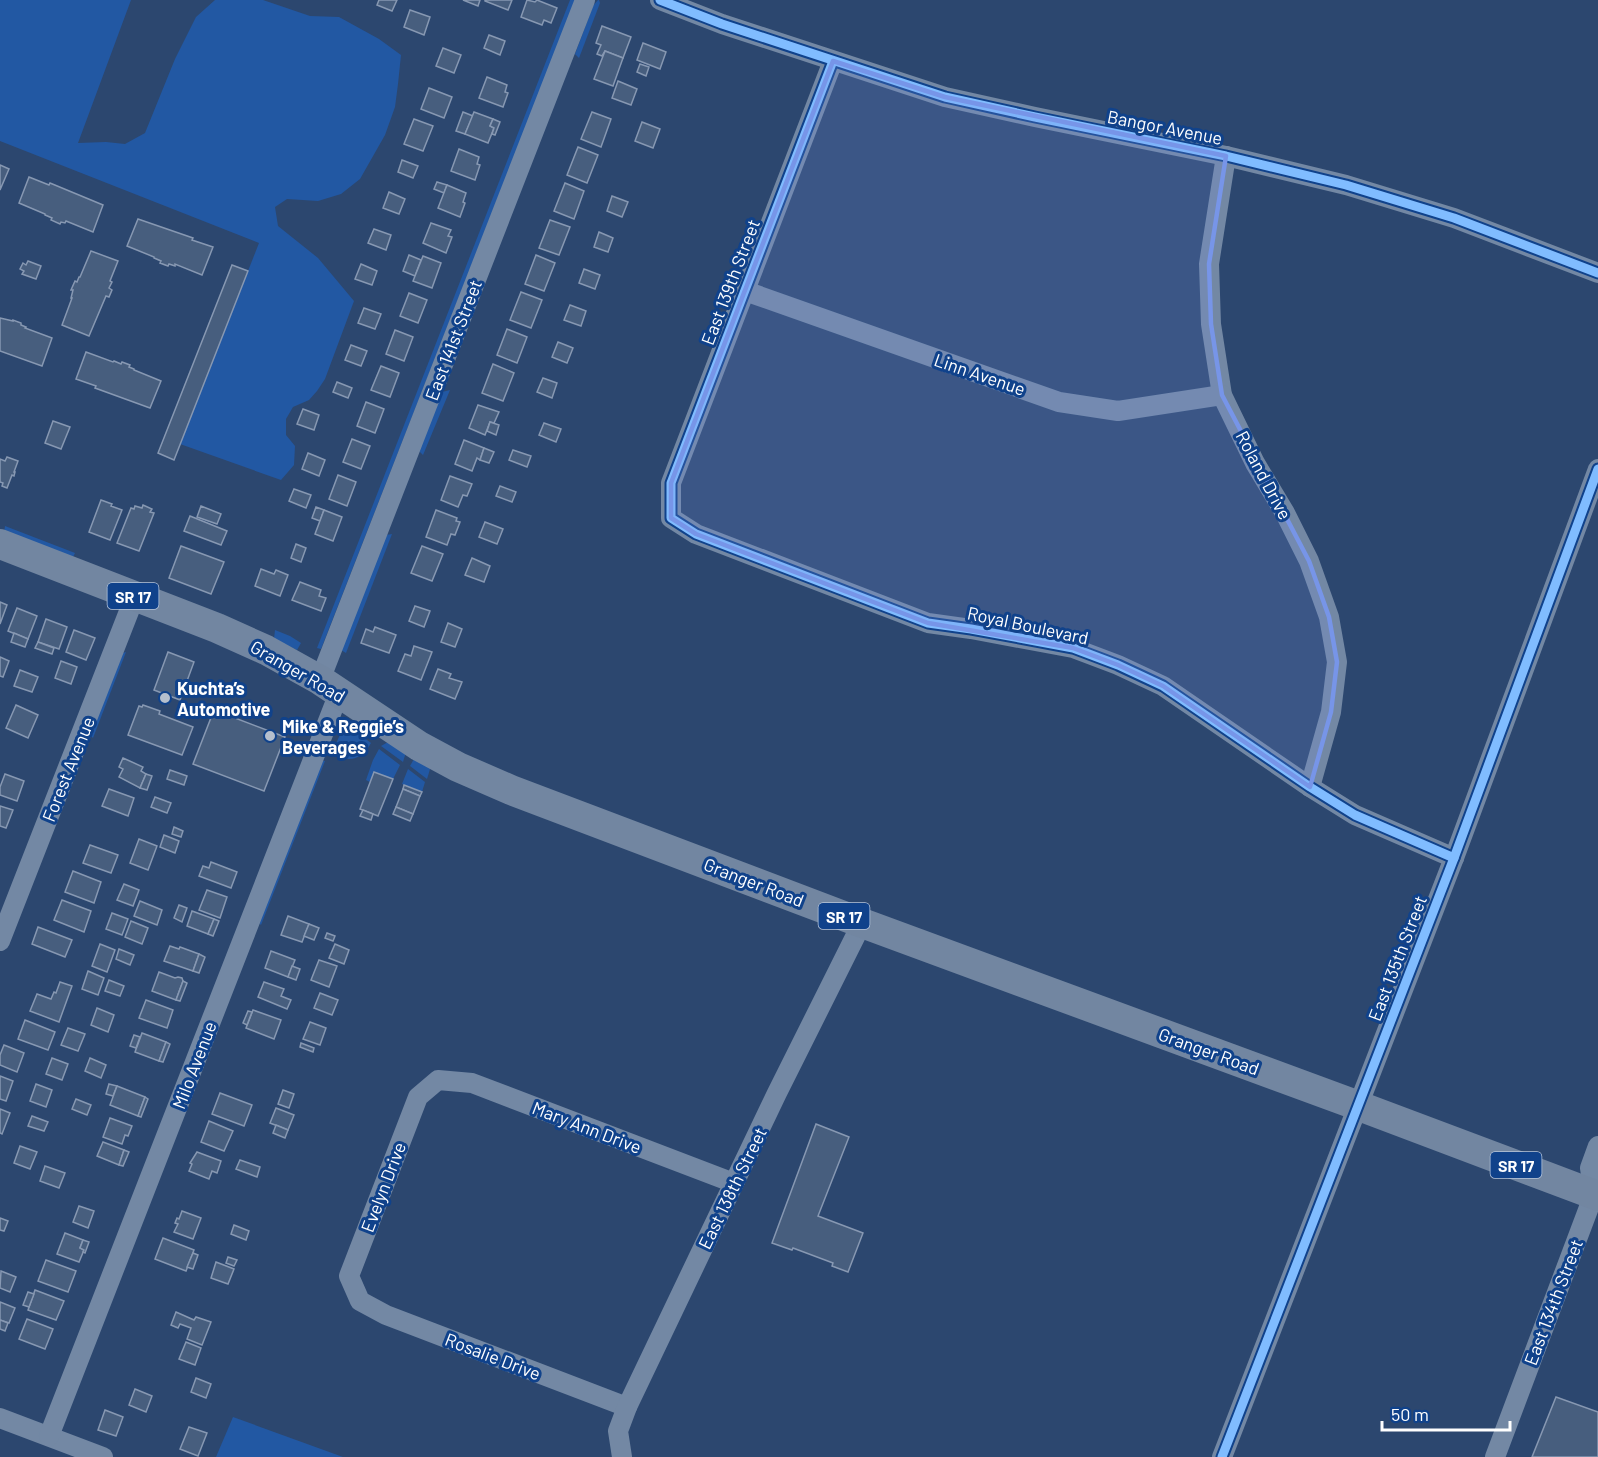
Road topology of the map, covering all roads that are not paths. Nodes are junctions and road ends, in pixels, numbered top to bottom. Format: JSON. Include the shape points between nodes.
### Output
{"nodes":[{"id":1,"x":585,"y":0,"type":"edge"},
{"id":2,"x":660,"y":0,"type":"edge"},
{"id":3,"x":833,"y":61,"type":"junction"},
{"id":4,"x":1227,"y":156,"type":"junction"},
{"id":5,"x":1598,"y":273,"type":"edge"},
{"id":6,"x":745,"y":291,"type":"junction"},
{"id":7,"x":1222,"y":395,"type":"junction"},
{"id":8,"x":1598,"y":469,"type":"edge"},
{"id":9,"x":671,"y":518,"type":"joint"},
{"id":10,"x":0,"y":544,"type":"edge"},
{"id":11,"x":135,"y":596,"type":"junction"},
{"id":12,"x":330,"y":687,"type":"junction"},
{"id":13,"x":1310,"y":787,"type":"junction"},
{"id":14,"x":1454,"y":858,"type":"junction"},
{"id":15,"x":862,"y":923,"type":"junction"},
{"id":16,"x":0,"y":941,"type":"edge"},
{"id":17,"x":438,"y":1080,"type":"joint"},
{"id":18,"x":1359,"y":1106,"type":"junction"},
{"id":19,"x":1598,"y":1146,"type":"edge"},
{"id":20,"x":734,"y":1183,"type":"junction"},
{"id":21,"x":1596,"y":1195,"type":"edge"},
{"id":22,"x":360,"y":1301,"type":"joint"},
{"id":23,"x":627,"y":1407,"type":"junction"},
{"id":24,"x":0,"y":1418,"type":"edge"},
{"id":25,"x":49,"y":1436,"type":"junction"},
{"id":26,"x":103,"y":1457,"type":"edge"},
{"id":27,"x":622,"y":1457,"type":"edge"},
{"id":28,"x":1222,"y":1457,"type":"edge"},
{"id":29,"x":1495,"y":1457,"type":"edge"}],
"edges":[{"from":1,"to":12,"type":"street","name":"East 141st Street"},
{"from":2,"to":3,"type":"street","name":"Bangor Avenue"},
{"from":3,"to":4,"type":"street","name":"Bangor Avenue","via":[[945,97]]},
{"from":3,"to":6,"type":"street","name":"East 139th Street"},
{"from":4,"to":5,"type":"street","name":"Bangor Avenue","via":[[1346,185],[1454,218]]},
{"from":4,"to":7,"type":"street","name":"Roland Drive","via":[[1209,264],[1211,324]]},
{"from":6,"to":7,"type":"street","name":"Linn Avenue","via":[[1059,402],[1118,411]]},
{"from":6,"to":9,"type":"street","name":"East 139th Street","via":[[671,483]]},
{"from":7,"to":13,"type":"street","name":"Roland Drive","via":[[1309,561],[1329,617],[1336,662],[1331,712]]},
{"from":8,"to":14,"type":"street","name":"East 135th Street"},
{"from":9,"to":13,"type":"street","name":"Royal Boulevard","via":[[696,534],[928,623],[1073,648],[1118,665],[1163,686]]},
{"from":10,"to":11,"type":"main road","name":"Granger Road","number":"SR 17"},
{"from":11,"to":12,"type":"main road","name":"Granger Road","number":"SR 17","via":[[224,631]]},
{"from":11,"to":16,"type":"street","name":"Forest Avenue"},
{"from":12,"to":15,"type":"main road","name":"Granger Road","number":"SR 17","via":[[419,746],[476,775]]},
{"from":12,"to":25,"type":"street","name":"Milo Avenue"},
{"from":13,"to":14,"type":"street","name":"Royal Boulevard","via":[[1355,815]]},
{"from":14,"to":18,"type":"street","name":"East 135th Street"},
{"from":15,"to":18,"type":"main road","name":"Granger Road","number":"SR 17"},
{"from":15,"to":20,"type":"street","name":"East 138th Street"},
{"from":17,"to":20,"type":"street","name":"Mary Ann Drive","via":[[472,1083]]},
{"from":17,"to":22,"type":"street","name":"Evelyn Drive","via":[[417,1097],[349,1276]]},
{"from":18,"to":21,"type":"main road","name":"Granger Road","number":"SR 17"},
{"from":18,"to":28,"type":"street","name":"East 135th Street"},
{"from":19,"to":21,"type":"street","name":"East 134th Street","via":[[1590,1168]]},
{"from":20,"to":23,"type":"street","name":"East 138th Street"},
{"from":21,"to":29,"type":"street","name":"East 134th Street"},
{"from":22,"to":23,"type":"street","name":"Rosalie Drive","via":[[386,1315]]},
{"from":23,"to":27,"type":"street","name":"East 138th Street","via":[[618,1431]]},
{"from":24,"to":25,"type":"street"},
{"from":25,"to":26,"type":"street"}]}
